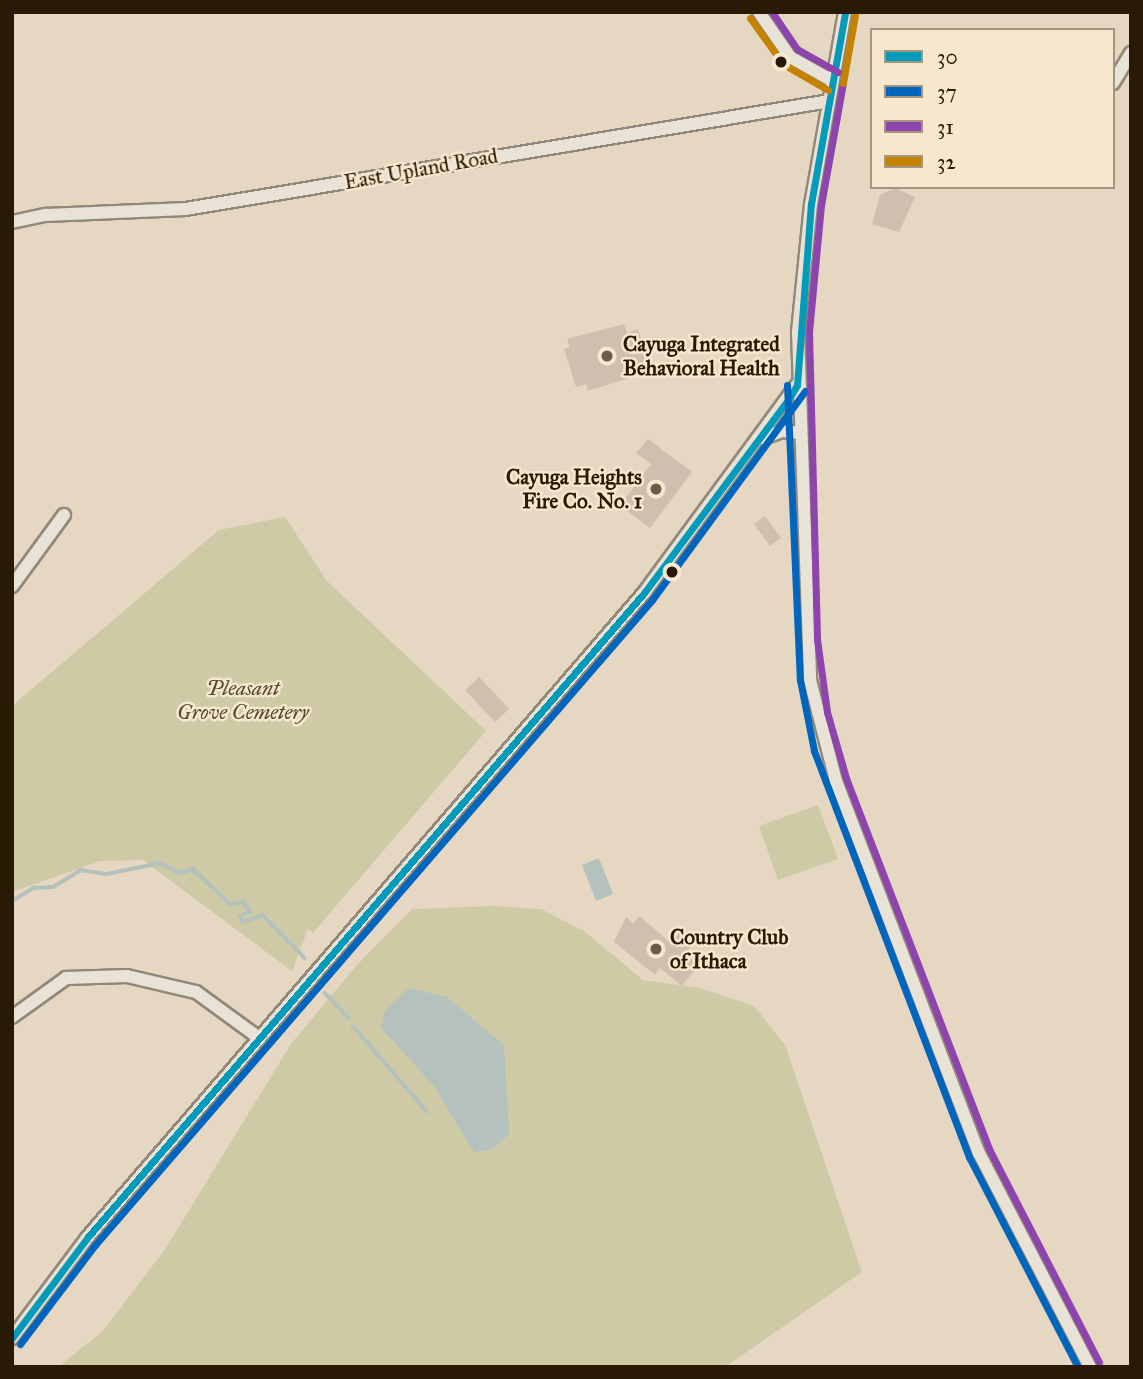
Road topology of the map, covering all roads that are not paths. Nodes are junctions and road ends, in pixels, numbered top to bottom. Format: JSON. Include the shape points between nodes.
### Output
{"nodes":[{"id":1,"x":759,"y":12,"type":"edge"},
{"id":2,"x":845,"y":13,"type":"edge"},
{"id":3,"x":1130,"y":59,"type":"edge"},
{"id":4,"x":1115,"y":80,"type":"edge"},
{"id":5,"x":833,"y":81,"type":"junction"},
{"id":6,"x":829,"y":101,"type":"junction"},
{"id":7,"x":12,"y":222,"type":"edge"},
{"id":8,"x":797,"y":385,"type":"junction"},
{"id":9,"x":799,"y":433,"type":"junction"},
{"id":10,"x":762,"y":439,"type":"junction"},
{"id":11,"x":64,"y":515,"type":"dead end"},
{"id":12,"x":12,"y":586,"type":"edge"},
{"id":13,"x":12,"y":1017,"type":"edge"},
{"id":14,"x":259,"y":1038,"type":"junction"},
{"id":15,"x":12,"y":1338,"type":"edge"},
{"id":16,"x":1090,"y":1367,"type":"edge"}],
"edges":[{"from":1,"to":5,"type":"street","via":[[790,57]]},
{"from":2,"to":5,"type":"street"},
{"from":3,"to":4,"type":"street"},
{"from":5,"to":6,"type":"street"},
{"from":6,"to":7,"type":"street","name":"East Upland Road","via":[[186,209],[46,215]]},
{"from":6,"to":8,"type":"street","via":[[804,258]]},
{"from":8,"to":9,"type":"street"},
{"from":8,"to":10,"type":"street"},
{"from":9,"to":10,"type":"street","via":[[782,431]]},
{"from":9,"to":16,"type":"street","via":[[810,680],[824,748],[984,1164]]},
{"from":10,"to":14,"type":"street","via":[[612,630]]},
{"from":11,"to":12,"type":"street"},
{"from":13,"to":14,"type":"street","via":[[66,978],[127,976],[196,992]]},
{"from":14,"to":15,"type":"street","via":[[53,1279]]}]}
